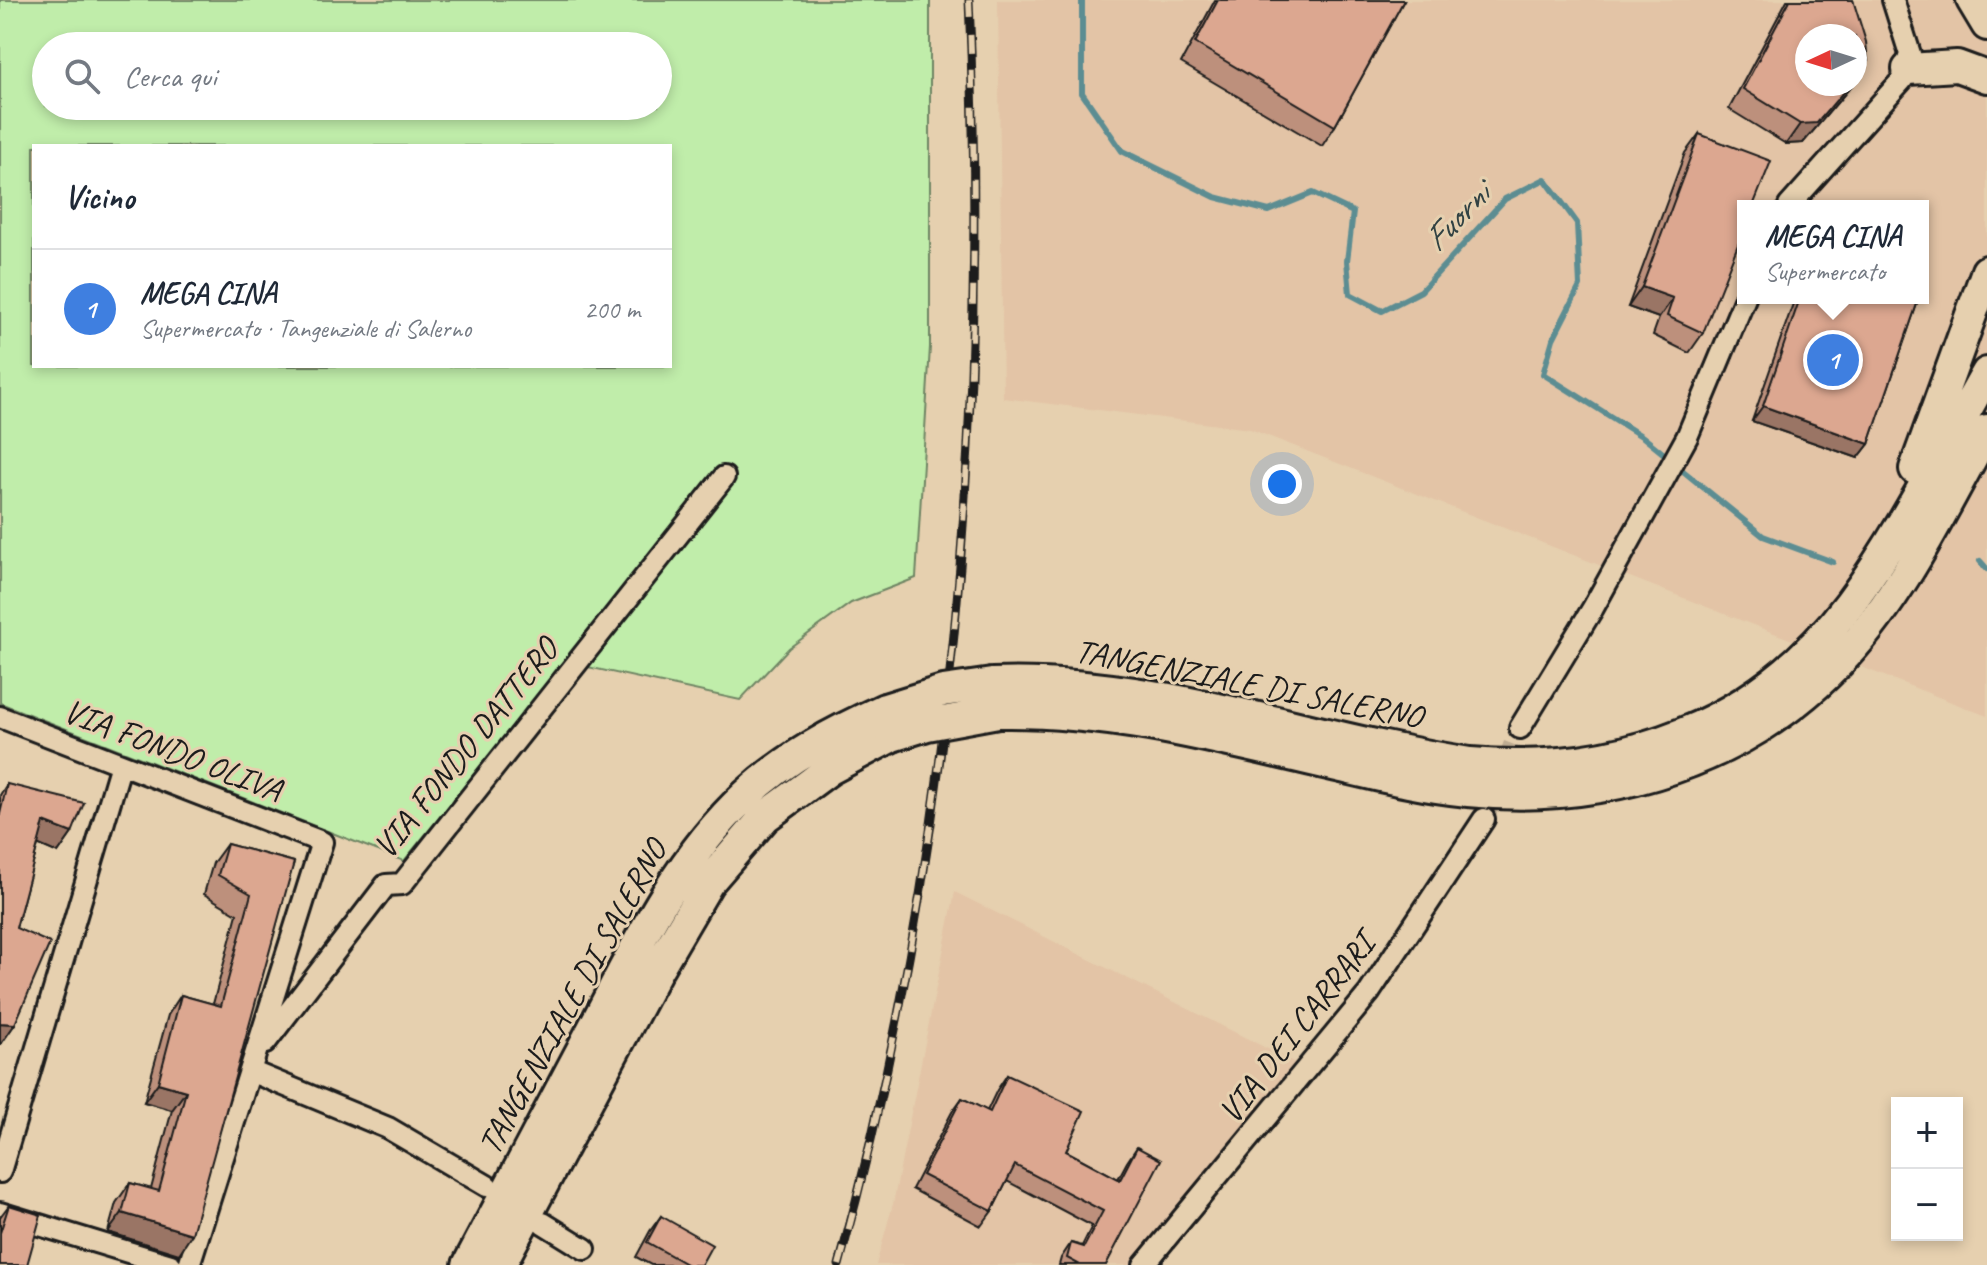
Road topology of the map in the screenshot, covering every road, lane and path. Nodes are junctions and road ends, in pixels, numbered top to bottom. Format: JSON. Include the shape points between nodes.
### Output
{"nodes":[{"id":1,"x":1893,"y":0,"type":"edge"},
{"id":2,"x":1972,"y":0,"type":"edge"},
{"id":3,"x":1987,"y":25,"type":"edge"},
{"id":4,"x":1908,"y":69,"type":"junction"},
{"id":5,"x":1987,"y":77,"type":"edge"},
{"id":6,"x":1795,"y":200,"type":"edge"},
{"id":7,"x":1987,"y":271,"type":"edge"},
{"id":8,"x":1742,"y":304,"type":"edge"},
{"id":9,"x":1987,"y":373,"type":"edge"},
{"id":10,"x":1987,"y":430,"type":"edge"},
{"id":11,"x":1987,"y":463,"type":"edge"},
{"id":12,"x":724,"y":477,"type":"dead end"},
{"id":13,"x":1889,"y":542,"type":"junction"},
{"id":14,"x":1911,"y":565,"type":"junction"},
{"id":15,"x":995,"y":698,"type":"junction"},
{"id":16,"x":0,"y":717,"type":"edge"},
{"id":17,"x":888,"y":723,"type":"junction"},
{"id":18,"x":1520,"y":728,"type":"tunnel mouth"},
{"id":19,"x":121,"y":764,"type":"junction"},
{"id":20,"x":1484,"y":819,"type":"tunnel mouth"},
{"id":21,"x":322,"y":842,"type":"joint"},
{"id":22,"x":253,"y":1063,"type":"junction"},
{"id":23,"x":0,"y":1172,"type":"edge"},
{"id":24,"x":487,"y":1186,"type":"dead end"},
{"id":25,"x":0,"y":1213,"type":"edge"},
{"id":26,"x":543,"y":1223,"type":"dead end"},
{"id":27,"x":585,"y":1249,"type":"dead end"},
{"id":28,"x":171,"y":1265,"type":"edge"},
{"id":29,"x":189,"y":1265,"type":"edge"},
{"id":30,"x":468,"y":1265,"type":"edge"},
{"id":31,"x":500,"y":1265,"type":"edge"},
{"id":32,"x":1144,"y":1265,"type":"edge"}],
"edges":[{"from":1,"to":4,"type":"street","via":[[1906,36]]},
{"from":2,"to":3,"type":"highway"},
{"from":4,"to":5,"type":"highway","via":[[1957,66]]},
{"from":4,"to":6,"type":"street","via":[[1894,92]]},
{"from":7,"to":13,"type":"highway"},
{"from":8,"to":18,"type":"street","via":[[1687,437]]},
{"from":9,"to":13,"type":"highway","name":"TANGENZIALE DI SALERNO"},
{"from":10,"to":14,"type":"highway","name":"TANGENZIALE DI SALERNO"},
{"from":11,"to":14,"type":"highway"},
{"from":12,"to":22,"type":"street","name":"VIA FONDO DATTERO","via":[[402,884],[386,885]]},
{"from":13,"to":15,"type":"highway","name":"TANGENZIALE DI SALERNO","via":[[1850,603],[1813,646],[1744,703],[1638,751],[1572,764],[1470,763],[1114,689],[1034,682]]},
{"from":14,"to":15,"type":"highway","name":"TANGENZIALE DI SALERNO","via":[[1846,656],[1755,729],[1666,772],[1575,792],[1468,791],[1138,722]]},
{"from":15,"to":17,"type":"highway","name":"TANGENZIALE DI SALERNO","bridge":true,"via":[[927,725]]},
{"from":16,"to":19,"type":"street","name":"VIA FONDO OLIVA"},
{"from":17,"to":30,"type":"highway","name":"TANGENZIALE DI SALERNO","via":[[844,728],[784,764],[746,795],[701,845],[631,956]]},
{"from":17,"to":31,"type":"highway","name":"TANGENZIALE DI SALERNO","via":[[765,817],[708,883]]},
{"from":19,"to":21,"type":"street","name":"VIA FONDO OLIVA"},
{"from":19,"to":23,"type":"street"},
{"from":20,"to":32,"type":"street","name":"VIA DEI CARRARI","via":[[1369,993]]},
{"from":21,"to":22,"type":"street","name":"VIA FONDO DATTERO"},
{"from":22,"to":24,"type":"street","via":[[388,1128]]},
{"from":22,"to":29,"type":"street","name":"VIA FONDO DATTERO"},
{"from":25,"to":28,"type":"street"},
{"from":26,"to":27,"type":"street"}]}
